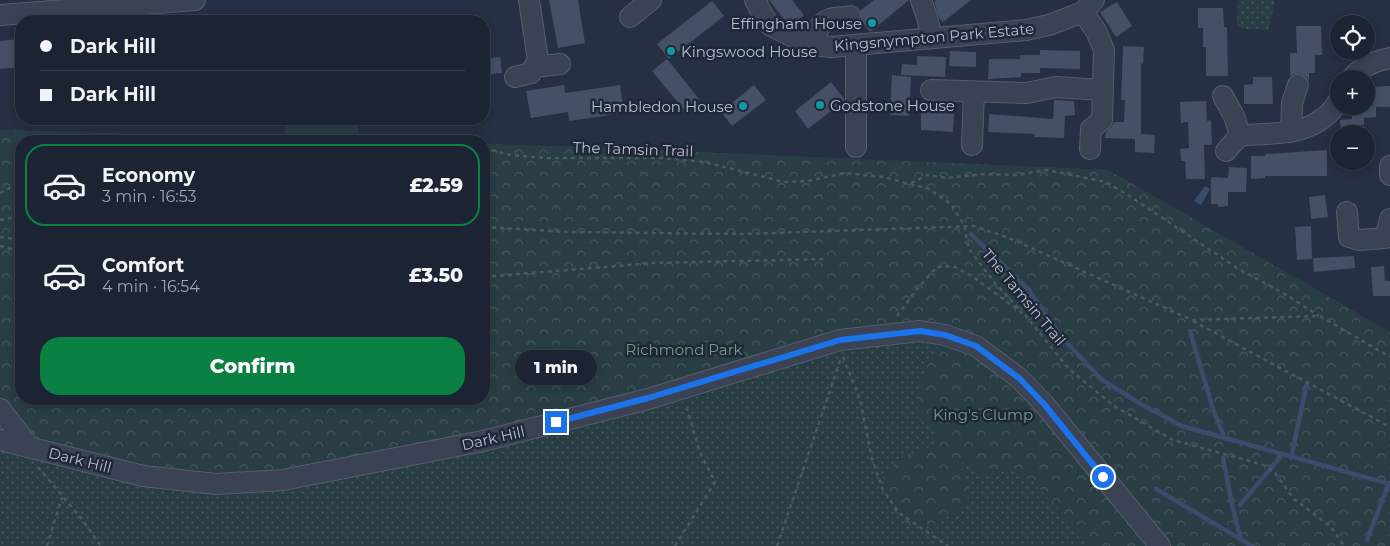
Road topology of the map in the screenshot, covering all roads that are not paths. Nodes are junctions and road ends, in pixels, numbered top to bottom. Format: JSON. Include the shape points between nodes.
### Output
{"nodes":[{"id":1,"x":195,"y":0,"type":"edge"},
{"id":2,"x":529,"y":0,"type":"edge"},
{"id":3,"x":651,"y":0,"type":"edge"},
{"id":4,"x":755,"y":0,"type":"edge"},
{"id":5,"x":921,"y":0,"type":"edge"},
{"id":6,"x":1088,"y":6,"type":"edge"},
{"id":7,"x":0,"y":15,"type":"edge"},
{"id":8,"x":850,"y":16,"type":"dead end"},
{"id":9,"x":630,"y":17,"type":"dead end"},
{"id":10,"x":932,"y":38,"type":"junction"},
{"id":11,"x":813,"y":45,"type":"junction"},
{"id":12,"x":856,"y":45,"type":"junction"},
{"id":13,"x":1390,"y":58,"type":"edge"},
{"id":14,"x":538,"y":60,"type":"junction"},
{"id":15,"x":560,"y":64,"type":"dead end"},
{"id":16,"x":1360,"y":70,"type":"edge"},
{"id":17,"x":515,"y":77,"type":"dead end"},
{"id":18,"x":1298,"y":86,"type":"dead end"},
{"id":19,"x":931,"y":90,"type":"dead end"},
{"id":20,"x":1102,"y":90,"type":"junction"},
{"id":21,"x":974,"y":92,"type":"junction"},
{"id":22,"x":1223,"y":96,"type":"dead end"},
{"id":23,"x":1330,"y":113,"type":"edge"},
{"id":24,"x":1291,"y":132,"type":"junction"},
{"id":25,"x":1240,"y":135,"type":"junction"},
{"id":26,"x":972,"y":145,"type":"dead end"},
{"id":27,"x":856,"y":147,"type":"dead end"},
{"id":28,"x":1090,"y":149,"type":"dead end"},
{"id":29,"x":1226,"y":151,"type":"dead end"},
{"id":30,"x":1390,"y":166,"type":"edge"},
{"id":31,"x":1390,"y":175,"type":"edge"},
{"id":32,"x":1347,"y":212,"type":"dead end"},
{"id":33,"x":1388,"y":236,"type":"edge"},
{"id":34,"x":0,"y":409,"type":"edge"},
{"id":35,"x":0,"y":440,"type":"edge"},
{"id":36,"x":24,"y":446,"type":"junction"},
{"id":37,"x":1160,"y":546,"type":"edge"}],
"edges":[{"from":1,"to":7,"type":"street"},
{"from":2,"to":14,"type":"street"},
{"from":3,"to":9,"type":"street"},
{"from":4,"to":11,"type":"street","name":"Kingsnympton Park Estate","via":[[772,26]]},
{"from":5,"to":10,"type":"street"},
{"from":6,"to":10,"type":"street","name":"Kingsnympton Park Estate","via":[[1049,25],[1026,30]]},
{"from":6,"to":20,"type":"street","via":[[1104,50]]},
{"from":8,"to":11,"type":"street","via":[[829,19],[821,25]]},
{"from":10,"to":12,"type":"street","name":"Kingsnympton Park Estate"},
{"from":11,"to":12,"type":"street","name":"Kingsnympton Park Estate"},
{"from":12,"to":27,"type":"street"},
{"from":13,"to":16,"type":"street"},
{"from":14,"to":15,"type":"street","via":[[543,66]]},
{"from":14,"to":17,"type":"street","via":[[531,73]]},
{"from":18,"to":24,"type":"street","via":[[1292,103]]},
{"from":19,"to":21,"type":"street"},
{"from":20,"to":21,"type":"street","via":[[1056,87],[1027,93]]},
{"from":20,"to":28,"type":"street","via":[[1102,120],[1091,129]]},
{"from":21,"to":26,"type":"street"},
{"from":22,"to":25,"type":"street"},
{"from":23,"to":24,"type":"street","via":[[1301,130]]},
{"from":24,"to":25,"type":"street"},
{"from":25,"to":29,"type":"street"},
{"from":30,"to":31,"type":"street"},
{"from":32,"to":33,"type":"street","via":[[1349,237],[1359,240]]},
{"from":34,"to":36,"type":"street","via":[[25,440]]},
{"from":35,"to":36,"type":"street","name":"Dark Hill"},
{"from":36,"to":37,"type":"street","name":"Dark Hill","via":[[142,476],[216,484],[283,480],[483,441],[648,398],[840,340],[920,331],[945,335],[976,346],[1019,378]]}]}
